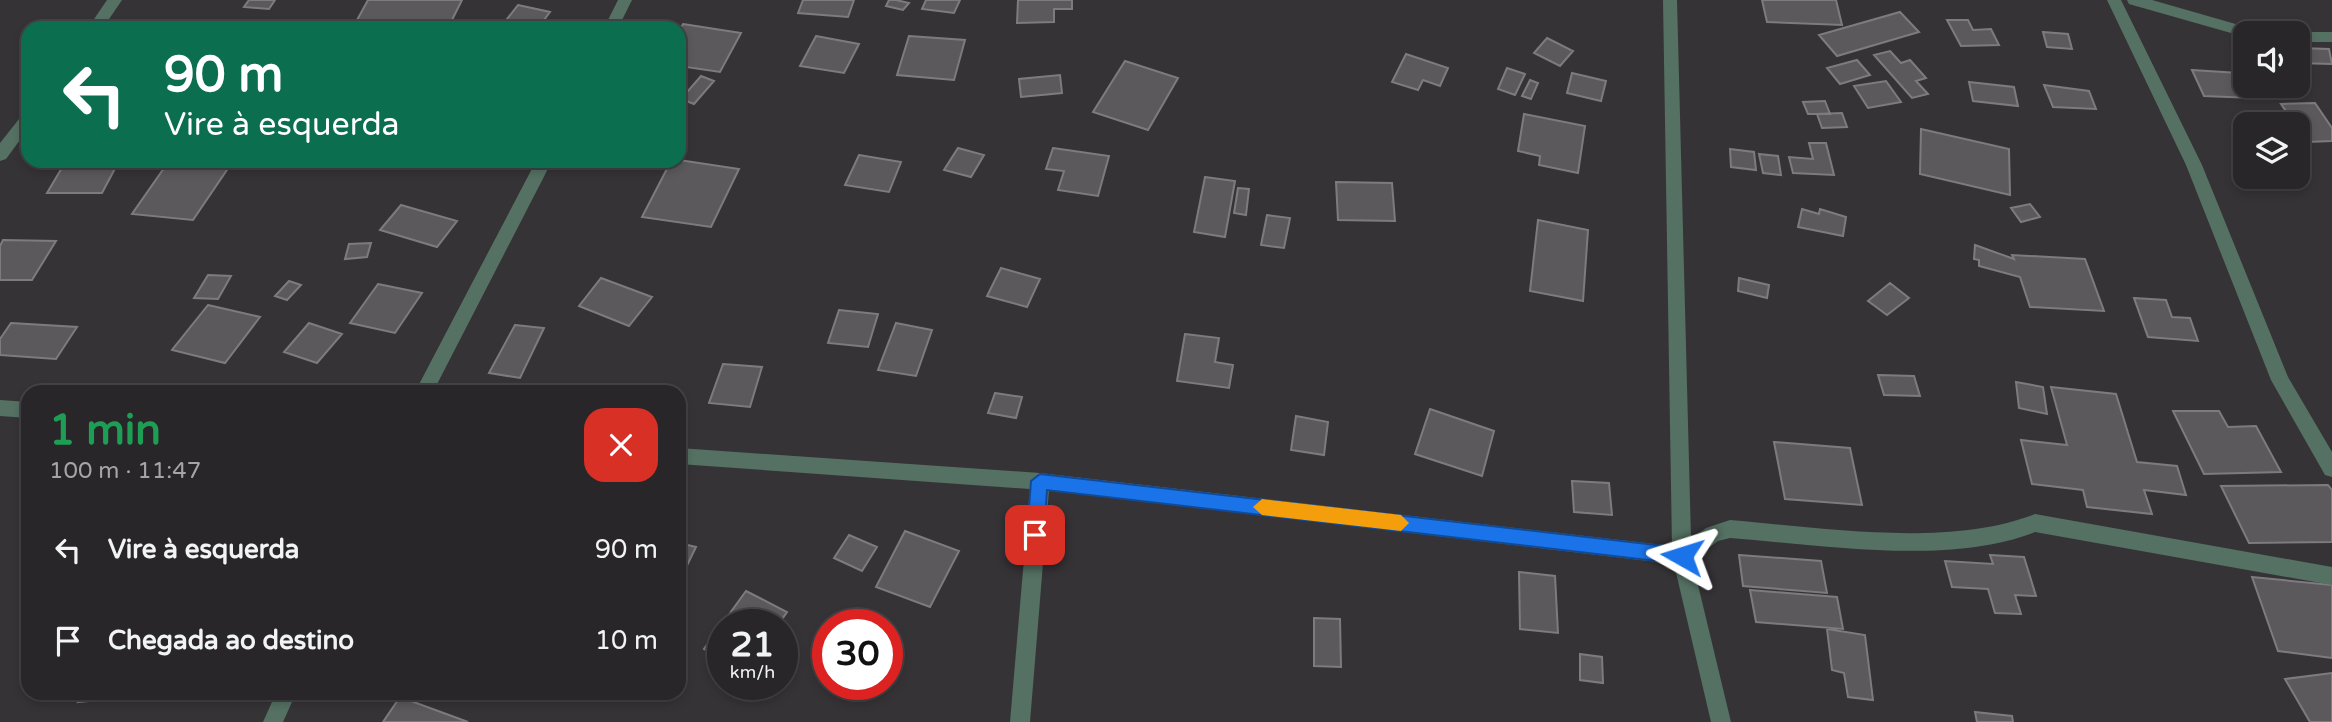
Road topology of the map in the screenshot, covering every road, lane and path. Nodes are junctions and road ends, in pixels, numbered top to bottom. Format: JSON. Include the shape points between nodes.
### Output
{"nodes":[{"id":1,"x":115,"y":0,"type":"edge"},
{"id":2,"x":625,"y":0,"type":"edge"},
{"id":3,"x":1670,"y":0,"type":"edge"},
{"id":4,"x":2114,"y":0,"type":"edge"},
{"id":5,"x":2134,"y":0,"type":"edge"},
{"id":6,"x":100,"y":21,"type":"edge"},
{"id":7,"x":614,"y":21,"type":"edge"},
{"id":8,"x":2233,"y":29,"type":"edge"},
{"id":9,"x":2310,"y":37,"type":"edge"},
{"id":10,"x":2332,"y":37,"type":"edge"},
{"id":11,"x":21,"y":127,"type":"edge"},
{"id":12,"x":0,"y":155,"type":"edge"},
{"id":13,"x":540,"y":168,"type":"edge"},
{"id":14,"x":428,"y":385,"type":"edge"},
{"id":15,"x":0,"y":408,"type":"edge"},
{"id":16,"x":21,"y":410,"type":"edge"},
{"id":17,"x":686,"y":456,"type":"edge"},
{"id":18,"x":2332,"y":470,"type":"edge"},
{"id":19,"x":1040,"y":481,"type":"junction"},
{"id":20,"x":1682,"y":556,"type":"junction"},
{"id":21,"x":2332,"y":576,"type":"edge"},
{"id":22,"x":283,"y":700,"type":"edge"},
{"id":23,"x":273,"y":722,"type":"edge"},
{"id":24,"x":1020,"y":722,"type":"edge"},
{"id":25,"x":1721,"y":722,"type":"edge"}],
"edges":[{"from":1,"to":6,"type":"street"},
{"from":2,"to":7,"type":"street"},
{"from":3,"to":20,"type":"street"},
{"from":4,"to":18,"type":"street","via":[[2194,165],[2280,380]]},
{"from":5,"to":8,"type":"street"},
{"from":9,"to":10,"type":"street"},
{"from":11,"to":12,"type":"street"},
{"from":13,"to":14,"type":"street"},
{"from":15,"to":16,"type":"street"},
{"from":17,"to":19,"type":"street"},
{"from":19,"to":20,"type":"street"},
{"from":19,"to":24,"type":"street"},
{"from":20,"to":21,"type":"street","via":[[1713,534],[1730,529],[1901,543],[2008,533],[2035,523]]},
{"from":20,"to":25,"type":"street"},
{"from":22,"to":23,"type":"street"}]}
